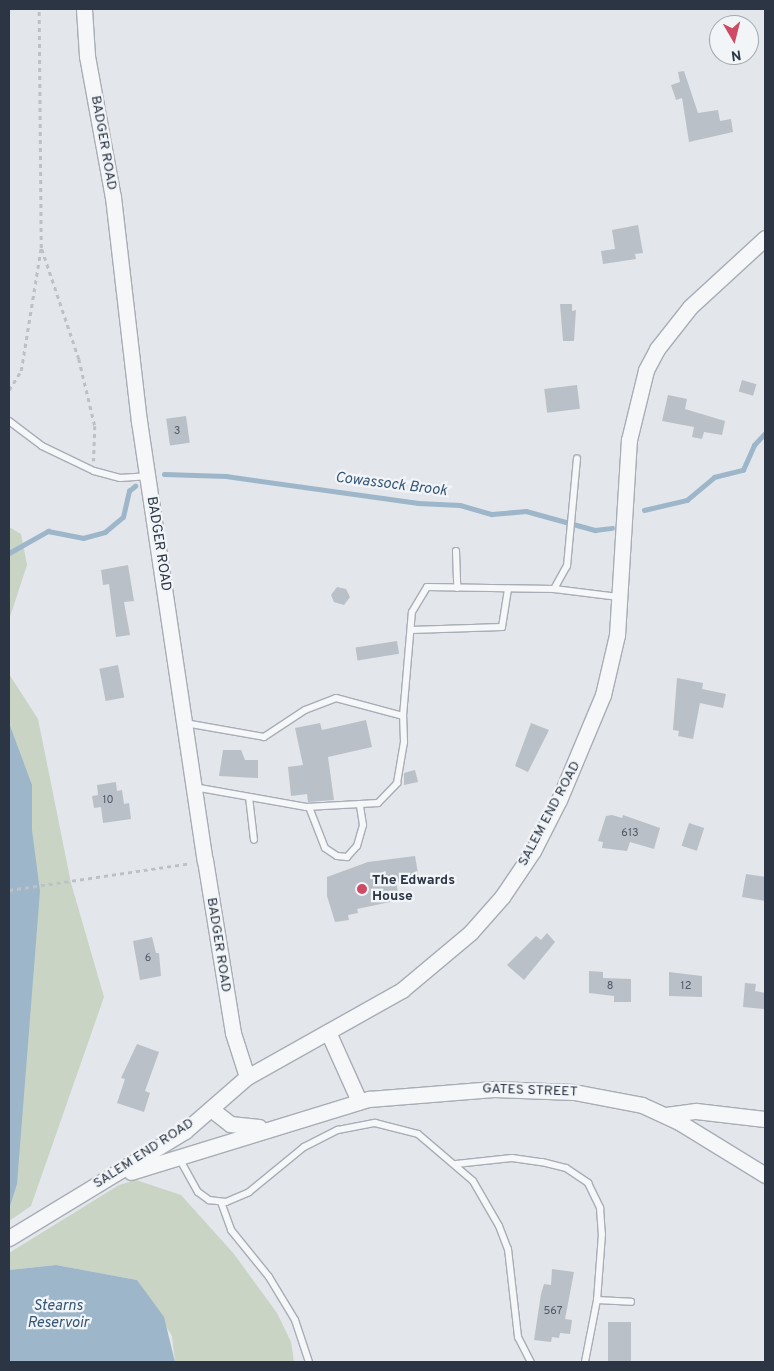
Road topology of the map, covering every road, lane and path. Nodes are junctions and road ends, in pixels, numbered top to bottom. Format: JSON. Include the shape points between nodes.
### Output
{"nodes":[{"id":1,"x":39,"y":9,"type":"edge"},
{"id":2,"x":84,"y":9,"type":"edge"},
{"id":3,"x":765,"y":238,"type":"edge"},
{"id":4,"x":42,"y":248,"type":"junction"},
{"id":5,"x":9,"y":390,"type":"edge"},
{"id":6,"x":9,"y":421,"type":"edge"},
{"id":7,"x":577,"y":458,"type":"dead end"},
{"id":8,"x":94,"y":471,"type":"junction"},
{"id":9,"x":148,"y":475,"type":"junction"},
{"id":10,"x":456,"y":551,"type":"dead end"},
{"id":11,"x":457,"y":588,"type":"junction"},
{"id":12,"x":508,"y":588,"type":"junction"},
{"id":13,"x":554,"y":589,"type":"junction"},
{"id":14,"x":620,"y":597,"type":"junction"},
{"id":15,"x":411,"y":630,"type":"junction"},
{"id":16,"x":403,"y":716,"type":"junction"},
{"id":17,"x":185,"y":723,"type":"junction"},
{"id":18,"x":194,"y":787,"type":"junction"},
{"id":19,"x":249,"y":797,"type":"junction"},
{"id":20,"x":360,"y":806,"type":"junction"},
{"id":21,"x":309,"y":807,"type":"junction"},
{"id":22,"x":254,"y":840,"type":"dead end"},
{"id":23,"x":205,"y":860,"type":"junction"},
{"id":24,"x":9,"y":890,"type":"edge"},
{"id":25,"x":328,"y":1032,"type":"junction"},
{"id":26,"x":247,"y":1077,"type":"junction"},
{"id":27,"x":359,"y":1101,"type":"junction"},
{"id":28,"x":211,"y":1109,"type":"junction"},
{"id":29,"x":666,"y":1115,"type":"junction"},
{"id":30,"x":765,"y":1119,"type":"edge"},
{"id":31,"x":279,"y":1124,"type":"junction"},
{"id":32,"x":178,"y":1157,"type":"junction"},
{"id":33,"x":456,"y":1164,"type":"junction"},
{"id":34,"x":765,"y":1175,"type":"edge"},
{"id":35,"x":106,"y":1180,"type":"junction"},
{"id":36,"x":221,"y":1202,"type":"junction"},
{"id":37,"x":9,"y":1238,"type":"edge"},
{"id":38,"x":598,"y":1300,"type":"junction"},
{"id":39,"x":631,"y":1302,"type":"dead end"},
{"id":40,"x":309,"y":1362,"type":"edge"},
{"id":41,"x":531,"y":1362,"type":"edge"},
{"id":42,"x":585,"y":1362,"type":"edge"}],
"edges":[{"from":1,"to":4,"type":"path"},
{"from":2,"to":9,"type":"street","name":"BADGER ROAD","via":[[87,56],[113,197]]},
{"from":3,"to":14,"type":"street","name":"SALEM END ROAD","via":[[690,308],[657,349],[646,370],[629,440]]},
{"from":4,"to":5,"type":"path","via":[[21,372]]},
{"from":4,"to":8,"type":"path","via":[[79,359],[95,426]]},
{"from":6,"to":8,"type":"lane","via":[[42,446]]},
{"from":7,"to":13,"type":"lane","via":[[567,566]]},
{"from":8,"to":9,"type":"lane","via":[[120,478]]},
{"from":9,"to":17,"type":"street","name":"BADGER ROAD"},
{"from":10,"to":11,"type":"lane"},
{"from":11,"to":12,"type":"lane"},
{"from":11,"to":15,"type":"lane","via":[[427,587],[412,612]]},
{"from":12,"to":13,"type":"lane"},
{"from":12,"to":15,"type":"lane","via":[[502,627]]},
{"from":13,"to":14,"type":"lane"},
{"from":14,"to":25,"type":"street","name":"SALEM END ROAD","via":[[611,667],[593,725],[560,800],[517,875],[487,915],[434,966],[394,996]]},
{"from":15,"to":16,"type":"lane"},
{"from":16,"to":17,"type":"lane","via":[[336,698],[305,710],[264,737]]},
{"from":16,"to":20,"type":"lane","via":[[404,742],[396,782],[378,803]]},
{"from":17,"to":18,"type":"street","name":"BADGER ROAD"},
{"from":18,"to":19,"type":"lane"},
{"from":18,"to":23,"type":"street","name":"BADGER ROAD"},
{"from":19,"to":21,"type":"lane"},
{"from":19,"to":22,"type":"lane"},
{"from":20,"to":21,"type":"lane"},
{"from":20,"to":21,"type":"lane","via":[[364,825],[357,846],[347,857],[336,856],[325,848]]},
{"from":23,"to":24,"type":"path"},
{"from":23,"to":26,"type":"street","name":"BADGER ROAD","via":[[231,1026]]},
{"from":25,"to":26,"type":"street","name":"SALEM END ROAD"},
{"from":25,"to":27,"type":"street"},
{"from":26,"to":28,"type":"street","name":"SALEM END ROAD"},
{"from":27,"to":29,"type":"street","name":"GATES STREET","via":[[433,1091],[551,1090],[619,1099]]},
{"from":27,"to":31,"type":"street","name":"GATES STREET"},
{"from":28,"to":31,"type":"street","name":"GATES STREET","via":[[239,1126]]},
{"from":28,"to":35,"type":"street","name":"SALEM END ROAD","via":[[177,1136]]},
{"from":29,"to":30,"type":"street","via":[[692,1111]]},
{"from":29,"to":34,"type":"street","name":"GATES STREET"},
{"from":31,"to":32,"type":"street","name":"GATES STREET"},
{"from":32,"to":35,"type":"street","name":"GATES STREET"},
{"from":32,"to":36,"type":"lane","via":[[195,1189],[208,1200]]},
{"from":33,"to":36,"type":"lane","via":[[418,1134],[395,1126],[358,1125],[314,1141],[249,1192]]},
{"from":33,"to":38,"type":"lane","via":[[512,1158],[558,1166],[580,1174],[601,1213]]},
{"from":33,"to":41,"type":"lane","via":[[473,1181],[500,1226],[508,1249],[518,1337]]},
{"from":35,"to":37,"type":"street","name":"SALEM END ROAD"},
{"from":36,"to":40,"type":"lane","via":[[232,1230],[269,1277],[295,1320]]},
{"from":38,"to":39,"type":"lane"},
{"from":38,"to":42,"type":"lane"}]}
